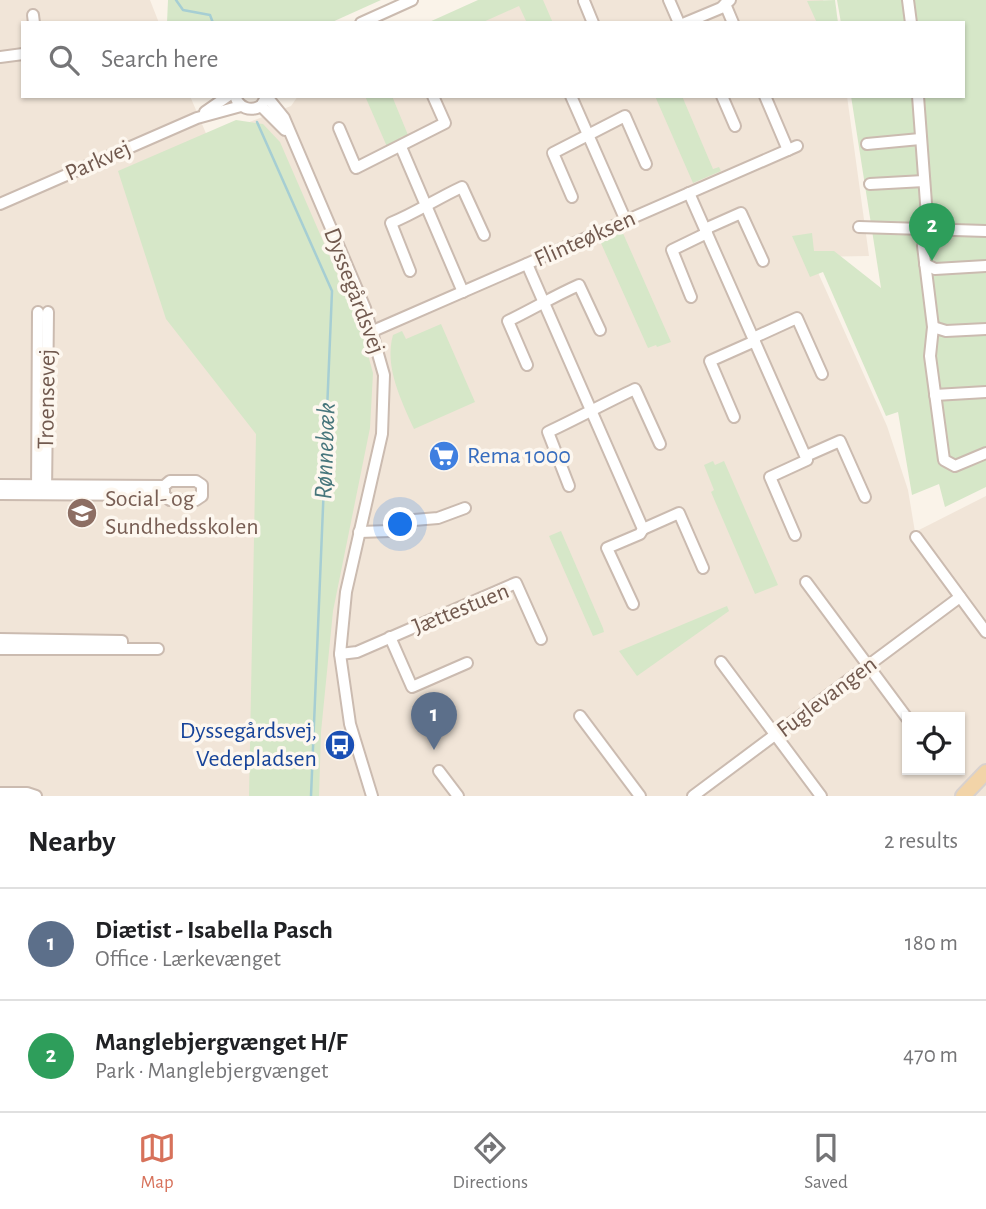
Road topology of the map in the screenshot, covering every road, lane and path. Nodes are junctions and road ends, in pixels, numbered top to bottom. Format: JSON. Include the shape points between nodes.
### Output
{"nodes":[{"id":1,"x":412,"y":0,"type":"edge"},
{"id":2,"x":669,"y":0,"type":"edge"},
{"id":3,"x":908,"y":0,"type":"edge"},
{"id":4,"x":584,"y":1,"type":"edge"},
{"id":5,"x":727,"y":2,"type":"edge"},
{"id":6,"x":365,"y":21,"type":"edge"},
{"id":7,"x":592,"y":21,"type":"edge"},
{"id":8,"x":678,"y":21,"type":"edge"},
{"id":9,"x":689,"y":21,"type":"edge"},
{"id":10,"x":732,"y":21,"type":"edge"},
{"id":11,"x":911,"y":21,"type":"edge"},
{"id":12,"x":21,"y":54,"type":"edge"},
{"id":13,"x":0,"y":57,"type":"edge"},
{"id":14,"x":225,"y":98,"type":"edge"},
{"id":15,"x":434,"y":98,"type":"edge"},
{"id":16,"x":572,"y":98,"type":"edge"},
{"id":17,"x":723,"y":98,"type":"edge"},
{"id":18,"x":766,"y":98,"type":"edge"},
{"id":19,"x":918,"y":98,"type":"edge"},
{"id":20,"x":265,"y":100,"type":"edge"},
{"id":21,"x":238,"y":101,"type":"edge"},
{"id":22,"x":197,"y":118,"type":"junction"},
{"id":23,"x":735,"y":126,"type":"dead end"},
{"id":24,"x":339,"y":128,"type":"dead end"},
{"id":25,"x":588,"y":134,"type":"junction"},
{"id":26,"x":920,"y":139,"type":"junction"},
{"id":27,"x":867,"y":144,"type":"dead end"},
{"id":28,"x":401,"y":147,"type":"junction"},
{"id":29,"x":646,"y":164,"type":"dead end"},
{"id":30,"x":924,"y":181,"type":"junction"},
{"id":31,"x":870,"y":184,"type":"dead end"},
{"id":32,"x":689,"y":193,"type":"junction"},
{"id":33,"x":572,"y":197,"type":"dead end"},
{"id":34,"x":0,"y":204,"type":"edge"},
{"id":35,"x":426,"y":205,"type":"junction"},
{"id":36,"x":626,"y":220,"type":"junction"},
{"id":37,"x":859,"y":228,"type":"dead end"},
{"id":38,"x":928,"y":230,"type":"junction"},
{"id":39,"x":706,"y":231,"type":"junction"},
{"id":40,"x":986,"y":231,"type":"edge"},
{"id":41,"x":484,"y":236,"type":"dead end"},
{"id":42,"x":763,"y":261,"type":"dead end"},
{"id":43,"x":527,"y":264,"type":"junction"},
{"id":44,"x":925,"y":264,"type":"junction"},
{"id":45,"x":986,"y":266,"type":"edge"},
{"id":46,"x":410,"y":271,"type":"dead end"},
{"id":47,"x":463,"y":292,"type":"junction"},
{"id":48,"x":691,"y":297,"type":"dead end"},
{"id":49,"x":544,"y":303,"type":"junction"},
{"id":50,"x":43,"y":312,"type":"dead end"},
{"id":51,"x":933,"y":327,"type":"junction"},
{"id":52,"x":986,"y":328,"type":"edge"},
{"id":53,"x":600,"y":330,"type":"dead end"},
{"id":54,"x":373,"y":331,"type":"junction"},
{"id":55,"x":754,"y":339,"type":"junction"},
{"id":56,"x":527,"y":365,"type":"dead end"},
{"id":57,"x":822,"y":374,"type":"dead end"},
{"id":58,"x":986,"y":392,"type":"edge"},
{"id":59,"x":935,"y":395,"type":"junction"},
{"id":60,"x":592,"y":411,"type":"junction"},
{"id":61,"x":734,"y":416,"type":"dead end"},
{"id":62,"x":660,"y":444,"type":"dead end"},
{"id":63,"x":986,"y":453,"type":"edge"},
{"id":64,"x":806,"y":456,"type":"junction"},
{"id":65,"x":0,"y":485,"type":"edge"},
{"id":66,"x":569,"y":486,"type":"dead end"},
{"id":67,"x":42,"y":490,"type":"junction"},
{"id":68,"x":164,"y":491,"type":"dead end"},
{"id":69,"x":0,"y":494,"type":"edge"},
{"id":70,"x":865,"y":496,"type":"dead end"},
{"id":71,"x":465,"y":508,"type":"dead end"},
{"id":72,"x":643,"y":528,"type":"junction"},
{"id":73,"x":359,"y":531,"type":"junction"},
{"id":74,"x":795,"y":535,"type":"dead end"},
{"id":75,"x":916,"y":537,"type":"dead end"},
{"id":76,"x":702,"y":568,"type":"dead end"},
{"id":77,"x":806,"y":582,"type":"dead end"},
{"id":78,"x":960,"y":597,"type":"junction"},
{"id":79,"x":633,"y":604,"type":"dead end"},
{"id":80,"x":986,"y":632,"type":"edge"},
{"id":81,"x":390,"y":638,"type":"junction"},
{"id":82,"x":0,"y":639,"type":"edge"},
{"id":83,"x":541,"y":639,"type":"dead end"},
{"id":84,"x":122,"y":645,"type":"junction"},
{"id":85,"x":0,"y":649,"type":"edge"},
{"id":86,"x":158,"y":649,"type":"dead end"},
{"id":87,"x":340,"y":654,"type":"junction"},
{"id":88,"x":721,"y":662,"type":"dead end"},
{"id":89,"x":467,"y":663,"type":"dead end"},
{"id":90,"x":869,"y":666,"type":"junction"},
{"id":91,"x":903,"y":712,"type":"edge"},
{"id":92,"x":580,"y":716,"type":"dead end"},
{"id":93,"x":776,"y":734,"type":"junction"},
{"id":94,"x":439,"y":771,"type":"dead end"},
{"id":95,"x":986,"y":772,"type":"edge"},
{"id":96,"x":0,"y":793,"type":"edge"},
{"id":97,"x":36,"y":796,"type":"edge"},
{"id":98,"x":372,"y":796,"type":"edge"},
{"id":99,"x":458,"y":796,"type":"edge"},
{"id":100,"x":640,"y":796,"type":"edge"},
{"id":101,"x":693,"y":796,"type":"edge"},
{"id":102,"x":821,"y":796,"type":"edge"},
{"id":103,"x":963,"y":796,"type":"edge"}],
"edges":[{"from":1,"to":6,"type":"street"},
{"from":2,"to":8,"type":"street"},
{"from":3,"to":11,"type":"street"},
{"from":4,"to":7,"type":"street"},
{"from":5,"to":9,"type":"street"},
{"from":5,"to":10,"type":"street"},
{"from":12,"to":13,"type":"street"},
{"from":14,"to":22,"type":"street","name":"Parkvej"},
{"from":15,"to":28,"type":"street","via":[[445,123]]},
{"from":16,"to":25,"type":"street"},
{"from":17,"to":23,"type":"street"},
{"from":18,"to":32,"type":"street","name":"Flinteøksen","via":[[792,148]]},
{"from":19,"to":26,"type":"street"},
{"from":20,"to":21,"type":"street","name":"Parkvej","via":[[253,109]]},
{"from":20,"to":54,"type":"street","name":"Dyssegårdsvej","via":[[290,138]]},
{"from":21,"to":22,"type":"street","name":"Parkvej"},
{"from":22,"to":34,"type":"street","name":"Parkvej"},
{"from":24,"to":28,"type":"street","via":[[356,168]]},
{"from":25,"to":29,"type":"street","via":[[625,116]]},
{"from":25,"to":33,"type":"street","via":[[553,153]]},
{"from":25,"to":36,"type":"street"},
{"from":26,"to":27,"type":"street"},
{"from":26,"to":30,"type":"street"},
{"from":28,"to":35,"type":"street"},
{"from":30,"to":31,"type":"street"},
{"from":30,"to":38,"type":"street"},
{"from":32,"to":36,"type":"street","name":"Flinteøksen"},
{"from":32,"to":39,"type":"street"},
{"from":35,"to":41,"type":"street","via":[[462,187]]},
{"from":35,"to":46,"type":"street","via":[[391,223]]},
{"from":35,"to":47,"type":"street"},
{"from":36,"to":43,"type":"street","name":"Flinteøksen"},
{"from":37,"to":38,"type":"street"},
{"from":38,"to":40,"type":"street"},
{"from":38,"to":44,"type":"street","via":[[923,246]]},
{"from":39,"to":42,"type":"street","via":[[741,213]]},
{"from":39,"to":48,"type":"street","via":[[672,250]]},
{"from":39,"to":55,"type":"street"},
{"from":43,"to":47,"type":"street","name":"Flinteøksen"},
{"from":43,"to":49,"type":"street"},
{"from":44,"to":45,"type":"street","via":[[935,270]]},
{"from":44,"to":51,"type":"street"},
{"from":47,"to":54,"type":"street","name":"Flinteøksen"},
{"from":49,"to":53,"type":"street","via":[[579,285]]},
{"from":49,"to":56,"type":"street","via":[[508,321]]},
{"from":49,"to":60,"type":"street"},
{"from":50,"to":67,"type":"street","name":"Troensevej"},
{"from":51,"to":52,"type":"street","via":[[946,331]]},
{"from":51,"to":59,"type":"street","via":[[930,356]]},
{"from":54,"to":73,"type":"street","name":"Dyssegårdsvej","via":[[384,375],[382,434]]},
{"from":55,"to":57,"type":"street","via":[[797,318]]},
{"from":55,"to":61,"type":"street","via":[[710,361]]},
{"from":55,"to":64,"type":"street"},
{"from":58,"to":59,"type":"street"},
{"from":59,"to":63,"type":"street","via":[[944,460],[955,466]]},
{"from":60,"to":62,"type":"street","via":[[635,389]]},
{"from":60,"to":66,"type":"street","via":[[548,432]]},
{"from":60,"to":72,"type":"street"},
{"from":64,"to":70,"type":"street","via":[[841,441]]},
{"from":64,"to":74,"type":"street","via":[[807,460],[771,477]]},
{"from":65,"to":67,"type":"street","name":"Troensevej"},
{"from":67,"to":68,"type":"street","name":"Troensevej"},
{"from":67,"to":69,"type":"street","name":"Troensevej"},
{"from":71,"to":73,"type":"street","via":[[390,531]]},
{"from":72,"to":76,"type":"street","via":[[679,513]]},
{"from":72,"to":79,"type":"street","via":[[640,534],[607,548]]},
{"from":73,"to":87,"type":"street","name":"Dyssegårdsvej","via":[[346,592]]},
{"from":75,"to":78,"type":"street"},
{"from":77,"to":90,"type":"street"},
{"from":78,"to":80,"type":"street"},
{"from":78,"to":90,"type":"street","name":"Fuglevangen"},
{"from":81,"to":83,"type":"street","name":"Jættestuen","via":[[516,583]]},
{"from":81,"to":87,"type":"street","name":"Jættestuen"},
{"from":81,"to":89,"type":"street","name":"Jættestuen","via":[[412,687]]},
{"from":82,"to":84,"type":"street"},
{"from":84,"to":85,"type":"street"},
{"from":84,"to":86,"type":"street"},
{"from":87,"to":98,"type":"street","name":"Dyssegårdsvej","via":[[350,724]]},
{"from":88,"to":93,"type":"street"},
{"from":90,"to":91,"type":"street"},
{"from":90,"to":93,"type":"street","name":"Fuglevangen"},
{"from":92,"to":100,"type":"street"},
{"from":93,"to":101,"type":"street","name":"Fuglevangen"},
{"from":93,"to":102,"type":"street"},
{"from":94,"to":99,"type":"street"},
{"from":95,"to":103,"type":"main road"},
{"from":96,"to":97,"type":"street"}]}
